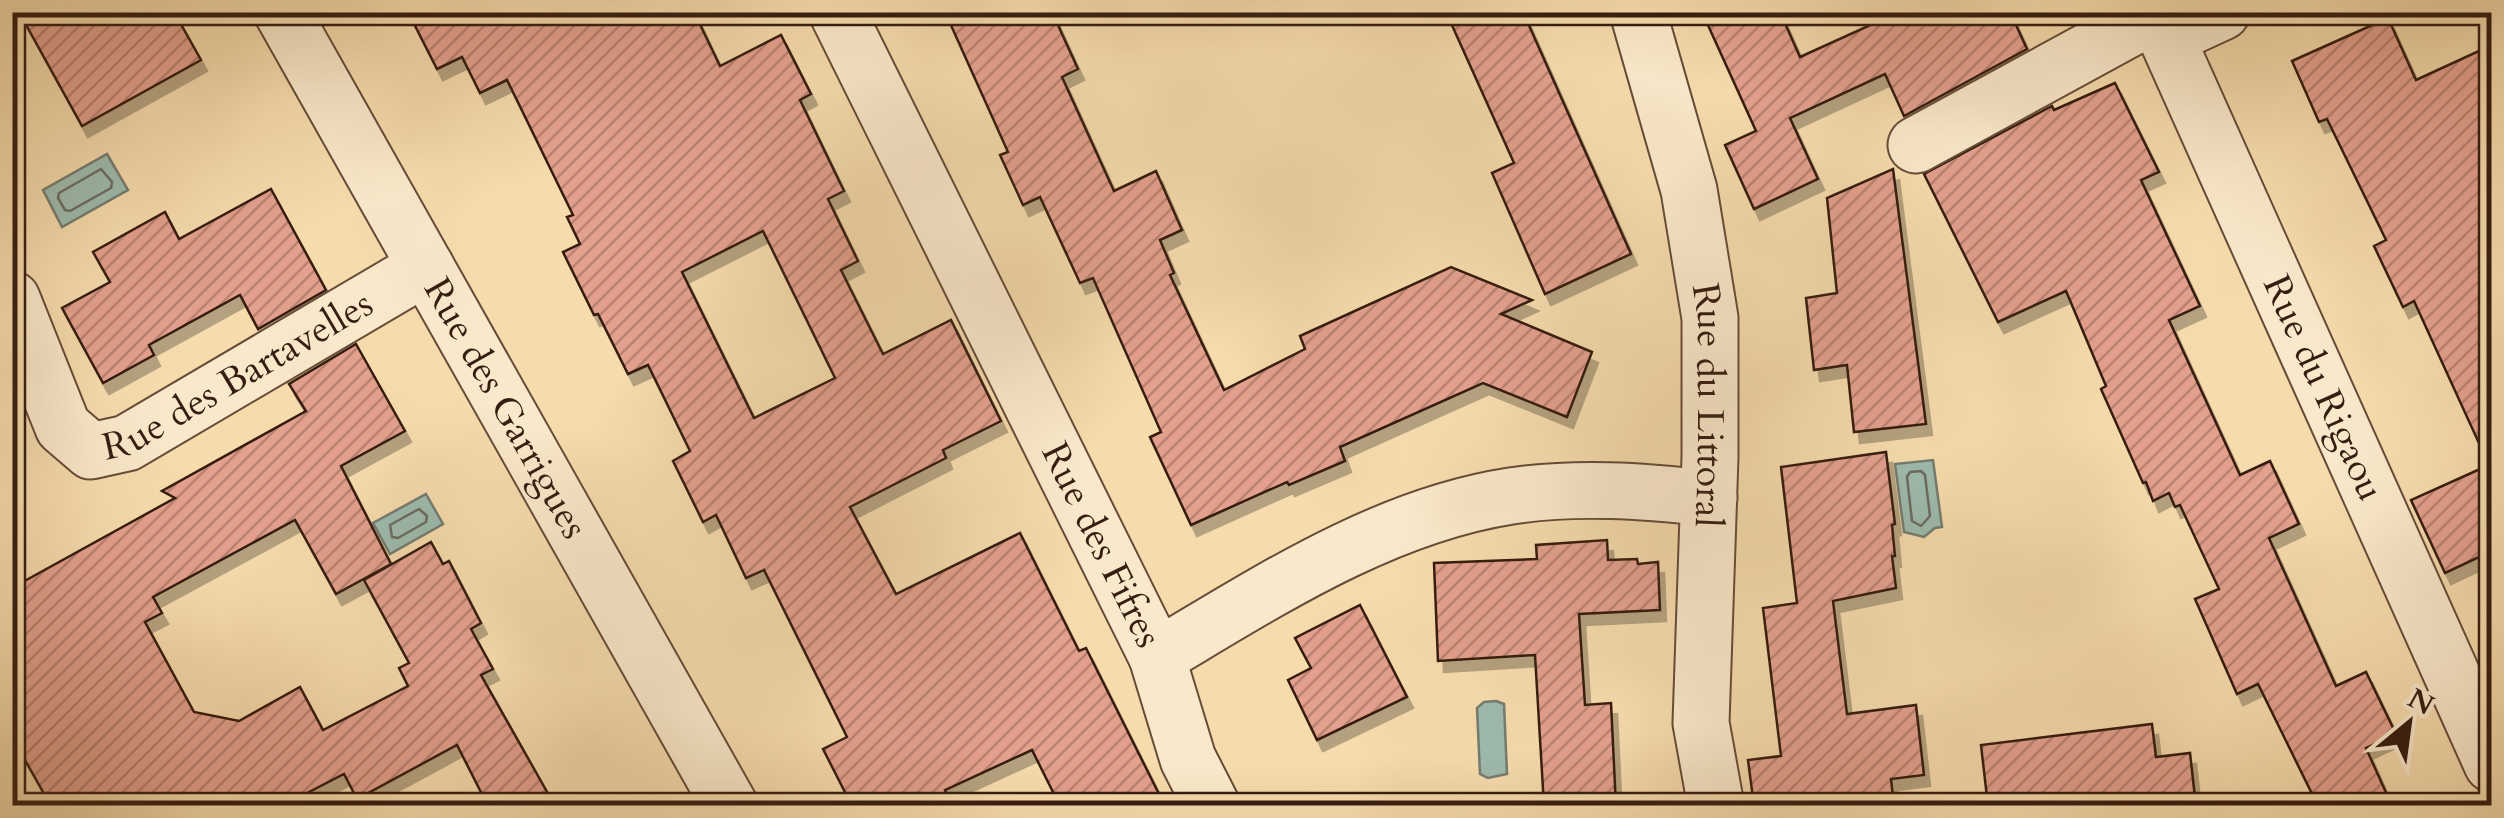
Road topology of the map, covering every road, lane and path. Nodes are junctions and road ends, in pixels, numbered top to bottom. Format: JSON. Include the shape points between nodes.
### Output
{"nodes":[{"id":1,"x":282,"y":12,"type":"edge"},
{"id":2,"x":837,"y":12,"type":"edge"},
{"id":3,"x":1638,"y":12,"type":"edge"},
{"id":4,"x":2222,"y":12,"type":"edge"},
{"id":5,"x":2160,"y":22,"type":"edge"},
{"id":6,"x":1916,"y":145,"type":"dead end"},
{"id":7,"x":426,"y":267,"type":"junction"},
{"id":8,"x":12,"y":300,"type":"edge"},
{"id":9,"x":1709,"y":498,"type":"junction"},
{"id":10,"x":1157,"y":657,"type":"junction"},
{"id":11,"x":2479,"y":705,"type":"edge"},
{"id":12,"x":2492,"y":764,"type":"edge"},
{"id":13,"x":730,"y":806,"type":"edge"},
{"id":14,"x":1212,"y":806,"type":"edge"},
{"id":15,"x":1716,"y":806,"type":"edge"}],
"edges":[{"from":1,"to":7,"type":"street","name":"Rue des Garrigues"},
{"from":2,"to":10,"type":"street","name":"Rue des Fifres"},
{"from":3,"to":9,"type":"street","name":"Rue du Littoral","via":[[1689,190],[1710,318]]},
{"from":4,"to":5,"type":"street"},
{"from":5,"to":6,"type":"street"},
{"from":5,"to":11,"type":"street","name":"Rue du Rigaou"},
{"from":7,"to":8,"type":"street","name":"Rue des Bartavelles","via":[[126,443],[90,450],[63,428]]},
{"from":7,"to":13,"type":"street","name":"Rue des Garrigues"},
{"from":9,"to":10,"type":"street","name":"Rue des Fifres","via":[[1624,489],[1510,496],[1409,522],[1286,581]]},
{"from":9,"to":15,"type":"street","name":"Rue du Littoral","via":[[1701,722]]},
{"from":10,"to":14,"type":"street","via":[[1188,758]]},
{"from":11,"to":12,"type":"street","name":"Rue du Rigaou"}]}
